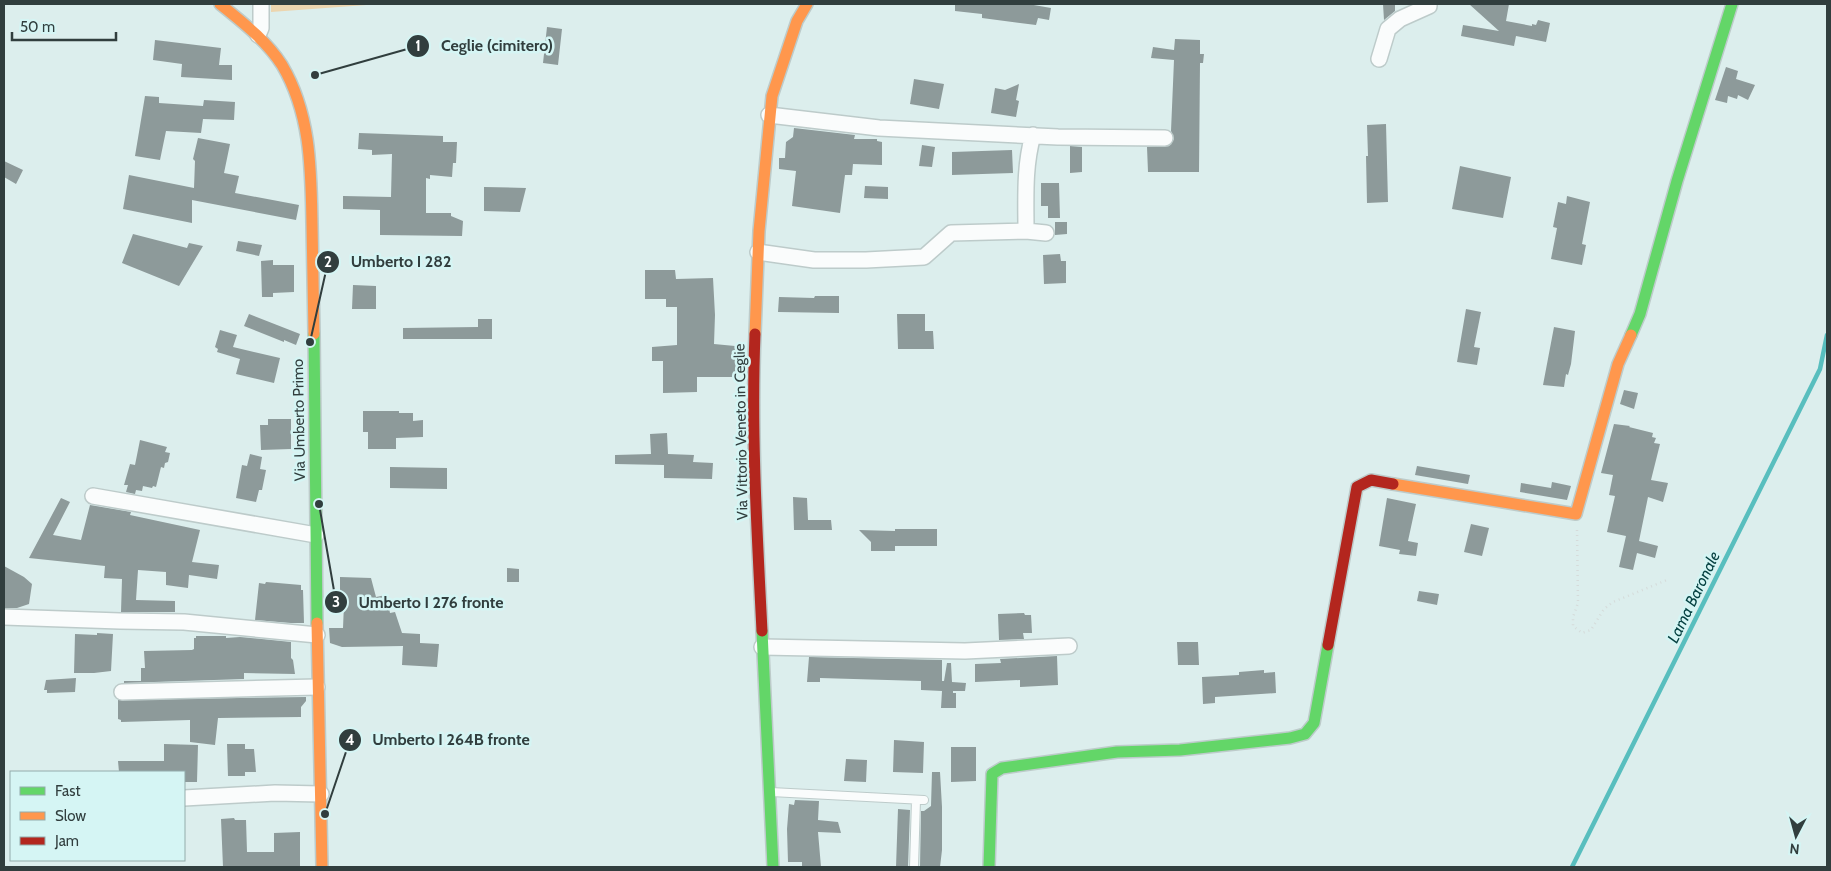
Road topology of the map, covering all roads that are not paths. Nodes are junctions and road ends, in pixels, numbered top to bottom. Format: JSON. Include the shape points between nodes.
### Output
{"nodes":[{"id":1,"x":220,"y":4,"type":"edge"},
{"id":2,"x":261,"y":4,"type":"edge"},
{"id":3,"x":1429,"y":4,"type":"edge"},
{"id":4,"x":1732,"y":4,"type":"edge"},
{"id":5,"x":802,"y":5,"type":"edge"},
{"id":6,"x":258,"y":36,"type":"junction"},
{"id":7,"x":1379,"y":59,"type":"dead end"},
{"id":8,"x":769,"y":115,"type":"junction"},
{"id":9,"x":1034,"y":136,"type":"junction"},
{"id":10,"x":1164,"y":138,"type":"dead end"},
{"id":11,"x":1026,"y":231,"type":"junction"},
{"id":12,"x":1046,"y":233,"type":"dead end"},
{"id":13,"x":758,"y":252,"type":"junction"},
{"id":14,"x":93,"y":496,"type":"dead end"},
{"id":15,"x":316,"y":535,"type":"junction"},
{"id":16,"x":4,"y":617,"type":"edge"},
{"id":17,"x":317,"y":635,"type":"junction"},
{"id":18,"x":1069,"y":646,"type":"dead end"},
{"id":19,"x":762,"y":647,"type":"junction"},
{"id":20,"x":317,"y":687,"type":"junction"},
{"id":21,"x":122,"y":692,"type":"dead end"},
{"id":22,"x":769,"y":792,"type":"junction"},
{"id":23,"x":321,"y":794,"type":"junction"},
{"id":24,"x":185,"y":798,"type":"edge"},
{"id":25,"x":322,"y":867,"type":"edge"},
{"id":26,"x":773,"y":867,"type":"edge"},
{"id":27,"x":914,"y":867,"type":"edge"},
{"id":28,"x":989,"y":867,"type":"edge"}],
"edges":[{"from":1,"to":6,"type":"main road","name":"Via Umberto Primo"},
{"from":2,"to":6,"type":"street"},
{"from":3,"to":7,"type":"street","via":[[1388,29]]},
{"from":4,"to":28,"type":"main road","via":[[1640,314],[1618,364],[1576,514],[1371,480],[1357,486],[1314,723],[1305,734],[1180,750],[1117,752],[1002,768],[992,774]]},
{"from":5,"to":8,"type":"main road","name":"Via Vittorio Veneto in Ceglie","via":[[782,62]]},
{"from":6,"to":15,"type":"main road","name":"Via Umberto Primo","via":[[281,64],[296,93],[308,145],[313,256]]},
{"from":8,"to":9,"type":"street","via":[[879,128]]},
{"from":8,"to":13,"type":"main road","name":"Via Vittorio Veneto in Ceglie"},
{"from":9,"to":10,"type":"street"},
{"from":9,"to":11,"type":"street","via":[[1026,171]]},
{"from":11,"to":12,"type":"street"},
{"from":11,"to":13,"type":"street","via":[[951,233],[924,257],[814,260]]},
{"from":13,"to":19,"type":"main road","name":"Via Vittorio Veneto in Ceglie","via":[[753,375]]},
{"from":14,"to":15,"type":"street"},
{"from":15,"to":17,"type":"main road","name":"Via Umberto Primo"},
{"from":16,"to":17,"type":"street","via":[[184,622]]},
{"from":17,"to":20,"type":"main road","name":"Via Umberto Primo"},
{"from":18,"to":19,"type":"street","via":[[965,651]]},
{"from":19,"to":22,"type":"main road","name":"Via Vittorio Veneto in Ceglie"},
{"from":20,"to":21,"type":"street"},
{"from":20,"to":23,"type":"main road","name":"Via Umberto Primo"},
{"from":22,"to":26,"type":"main road","name":"Via Vittorio Veneto in Ceglie"},
{"from":22,"to":27,"type":"lane","via":[[920,800]]},
{"from":23,"to":24,"type":"street"},
{"from":23,"to":25,"type":"main road","name":"Via Umberto Primo"}]}
